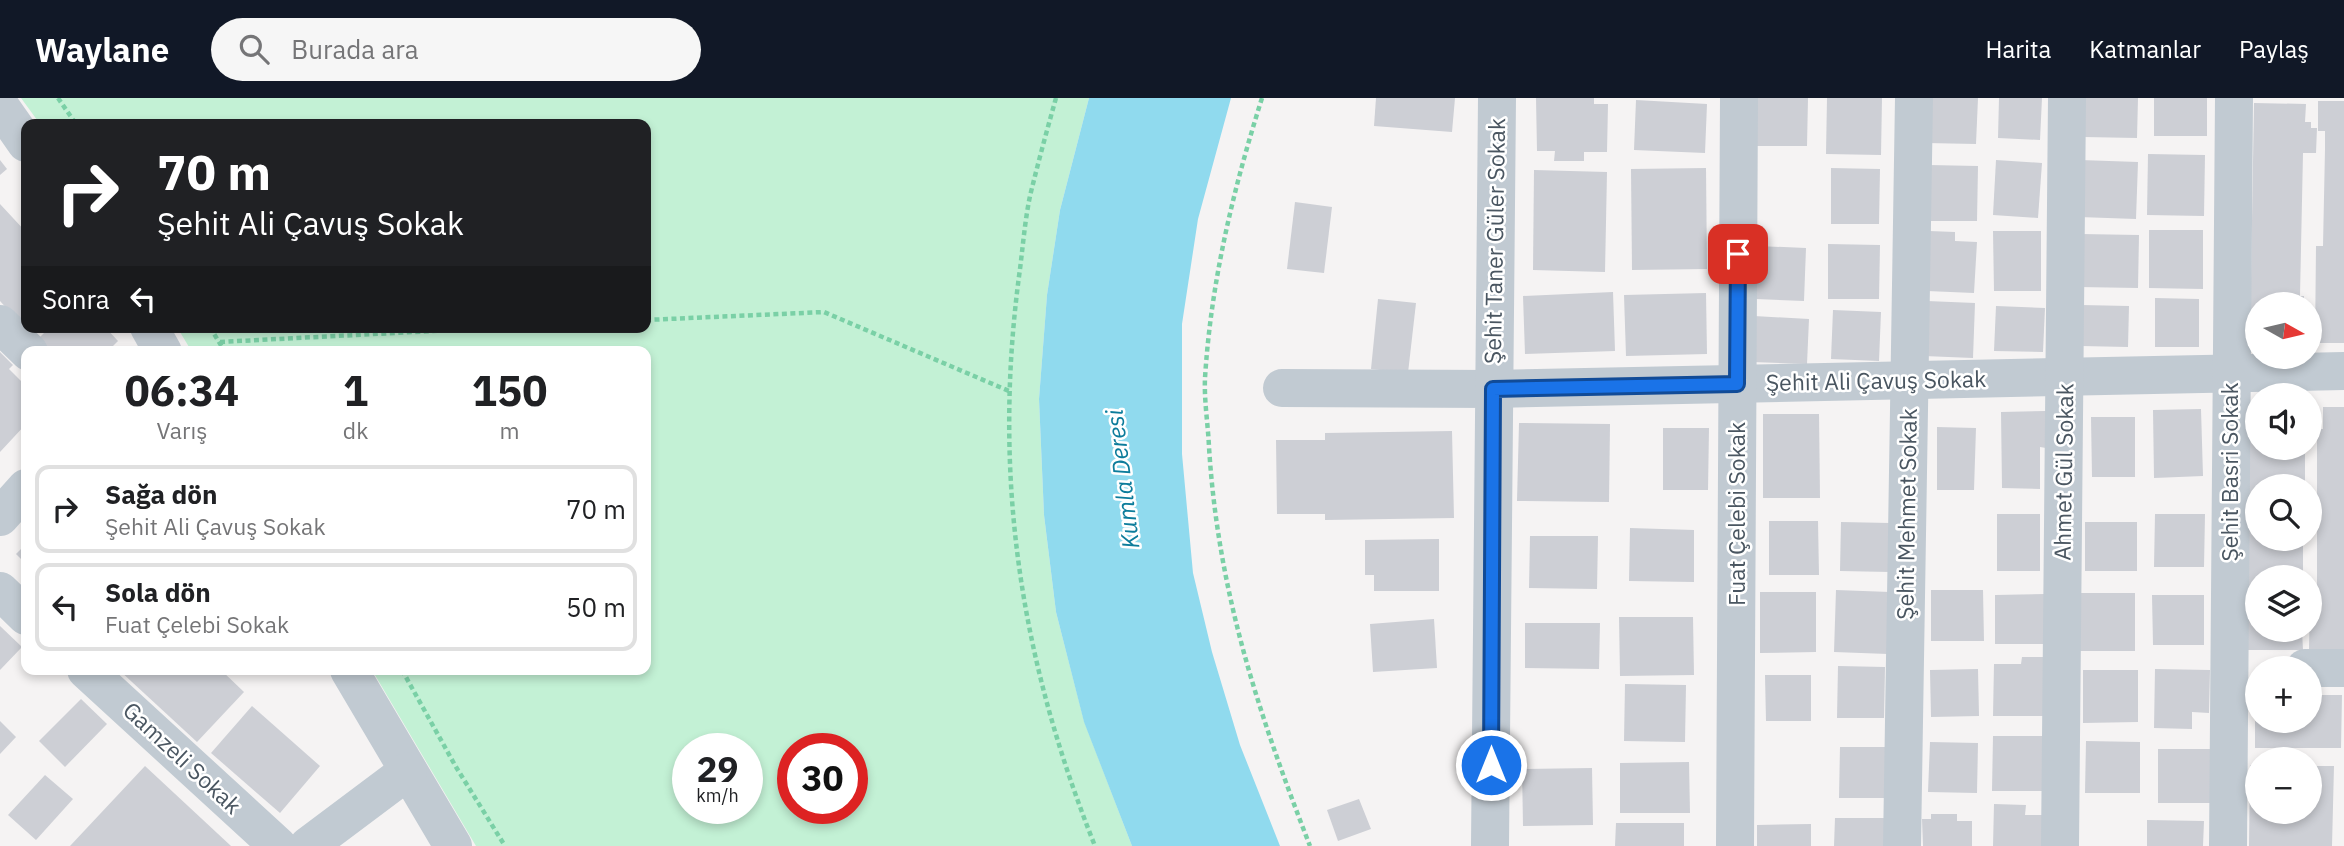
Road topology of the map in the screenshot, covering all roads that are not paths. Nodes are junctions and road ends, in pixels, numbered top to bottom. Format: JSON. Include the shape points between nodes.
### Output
{"nodes":[{"id":1,"x":1497,"y":98,"type":"edge"},
{"id":2,"x":1739,"y":98,"type":"edge"},
{"id":3,"x":1914,"y":98,"type":"edge"},
{"id":4,"x":2067,"y":98,"type":"edge"},
{"id":5,"x":2235,"y":98,"type":"edge"},
{"id":6,"x":0,"y":106,"type":"edge"},
{"id":7,"x":21,"y":137,"type":"edge"},
{"id":8,"x":0,"y":324,"type":"edge"},
{"id":9,"x":23,"y":346,"type":"edge"},
{"id":10,"x":2344,"y":371,"type":"edge"},
{"id":11,"x":2231,"y":373,"type":"junction"},
{"id":12,"x":2064,"y":377,"type":"junction"},
{"id":13,"x":1909,"y":380,"type":"junction"},
{"id":14,"x":1737,"y":384,"type":"junction"},
{"id":15,"x":1282,"y":388,"type":"dead end"},
{"id":16,"x":1493,"y":389,"type":"junction"},
{"id":17,"x":21,"y":494,"type":"edge"},
{"id":18,"x":0,"y":517,"type":"edge"},
{"id":19,"x":0,"y":592,"type":"edge"},
{"id":20,"x":21,"y":611,"type":"edge"},
{"id":21,"x":2322,"y":668,"type":"edge"},
{"id":22,"x":2344,"y":668,"type":"edge"},
{"id":23,"x":2244,"y":669,"type":"edge"},
{"id":24,"x":91,"y":675,"type":"edge"},
{"id":25,"x":352,"y":675,"type":"edge"},
{"id":26,"x":408,"y":771,"type":"junction"},
{"id":27,"x":278,"y":846,"type":"edge"},
{"id":28,"x":308,"y":846,"type":"edge"},
{"id":29,"x":453,"y":846,"type":"edge"},
{"id":30,"x":1490,"y":846,"type":"edge"},
{"id":31,"x":1735,"y":846,"type":"edge"},
{"id":32,"x":1902,"y":846,"type":"edge"},
{"id":33,"x":2060,"y":846,"type":"edge"},
{"id":34,"x":2228,"y":846,"type":"edge"}],
"edges":[{"from":1,"to":16,"type":"street","name":"Şehit Taner Güler Sokak"},
{"from":2,"to":14,"type":"street","name":"Fuat Çelebi Sokak"},
{"from":3,"to":13,"type":"street","name":"Şehit Mehmet Sokak"},
{"from":4,"to":12,"type":"street","name":"Ahmet Gül Sokak"},
{"from":5,"to":11,"type":"street","name":"Şehit Basri Sokak"},
{"from":6,"to":7,"type":"street"},
{"from":8,"to":9,"type":"street"},
{"from":10,"to":11,"type":"street","name":"Şehit Ali Çavuş Sokak"},
{"from":11,"to":12,"type":"street","name":"Şehit Ali Çavuş Sokak"},
{"from":11,"to":23,"type":"street","name":"Şehit Basri Sokak"},
{"from":12,"to":13,"type":"street","name":"Şehit Ali Çavuş Sokak"},
{"from":12,"to":33,"type":"street","name":"Ahmet Gül Sokak"},
{"from":13,"to":14,"type":"street","name":"Şehit Ali Çavuş Sokak"},
{"from":13,"to":32,"type":"street","name":"Şehit Mehmet Sokak"},
{"from":14,"to":16,"type":"street","name":"Şehit Ali Çavuş Sokak"},
{"from":14,"to":31,"type":"street","name":"Fuat Çelebi Sokak"},
{"from":15,"to":16,"type":"street","name":"Şehit Ali Çavuş Sokak"},
{"from":16,"to":30,"type":"street","name":"Şehit Taner Güler Sokak"},
{"from":17,"to":18,"type":"street"},
{"from":19,"to":20,"type":"street"},
{"from":21,"to":22,"type":"street"},
{"from":23,"to":34,"type":"street","name":"Şehit Basri Sokak"},
{"from":24,"to":27,"type":"street","name":"Gamzeli Sokak"},
{"from":25,"to":26,"type":"street"},
{"from":26,"to":28,"type":"street"},
{"from":26,"to":29,"type":"street"}]}
